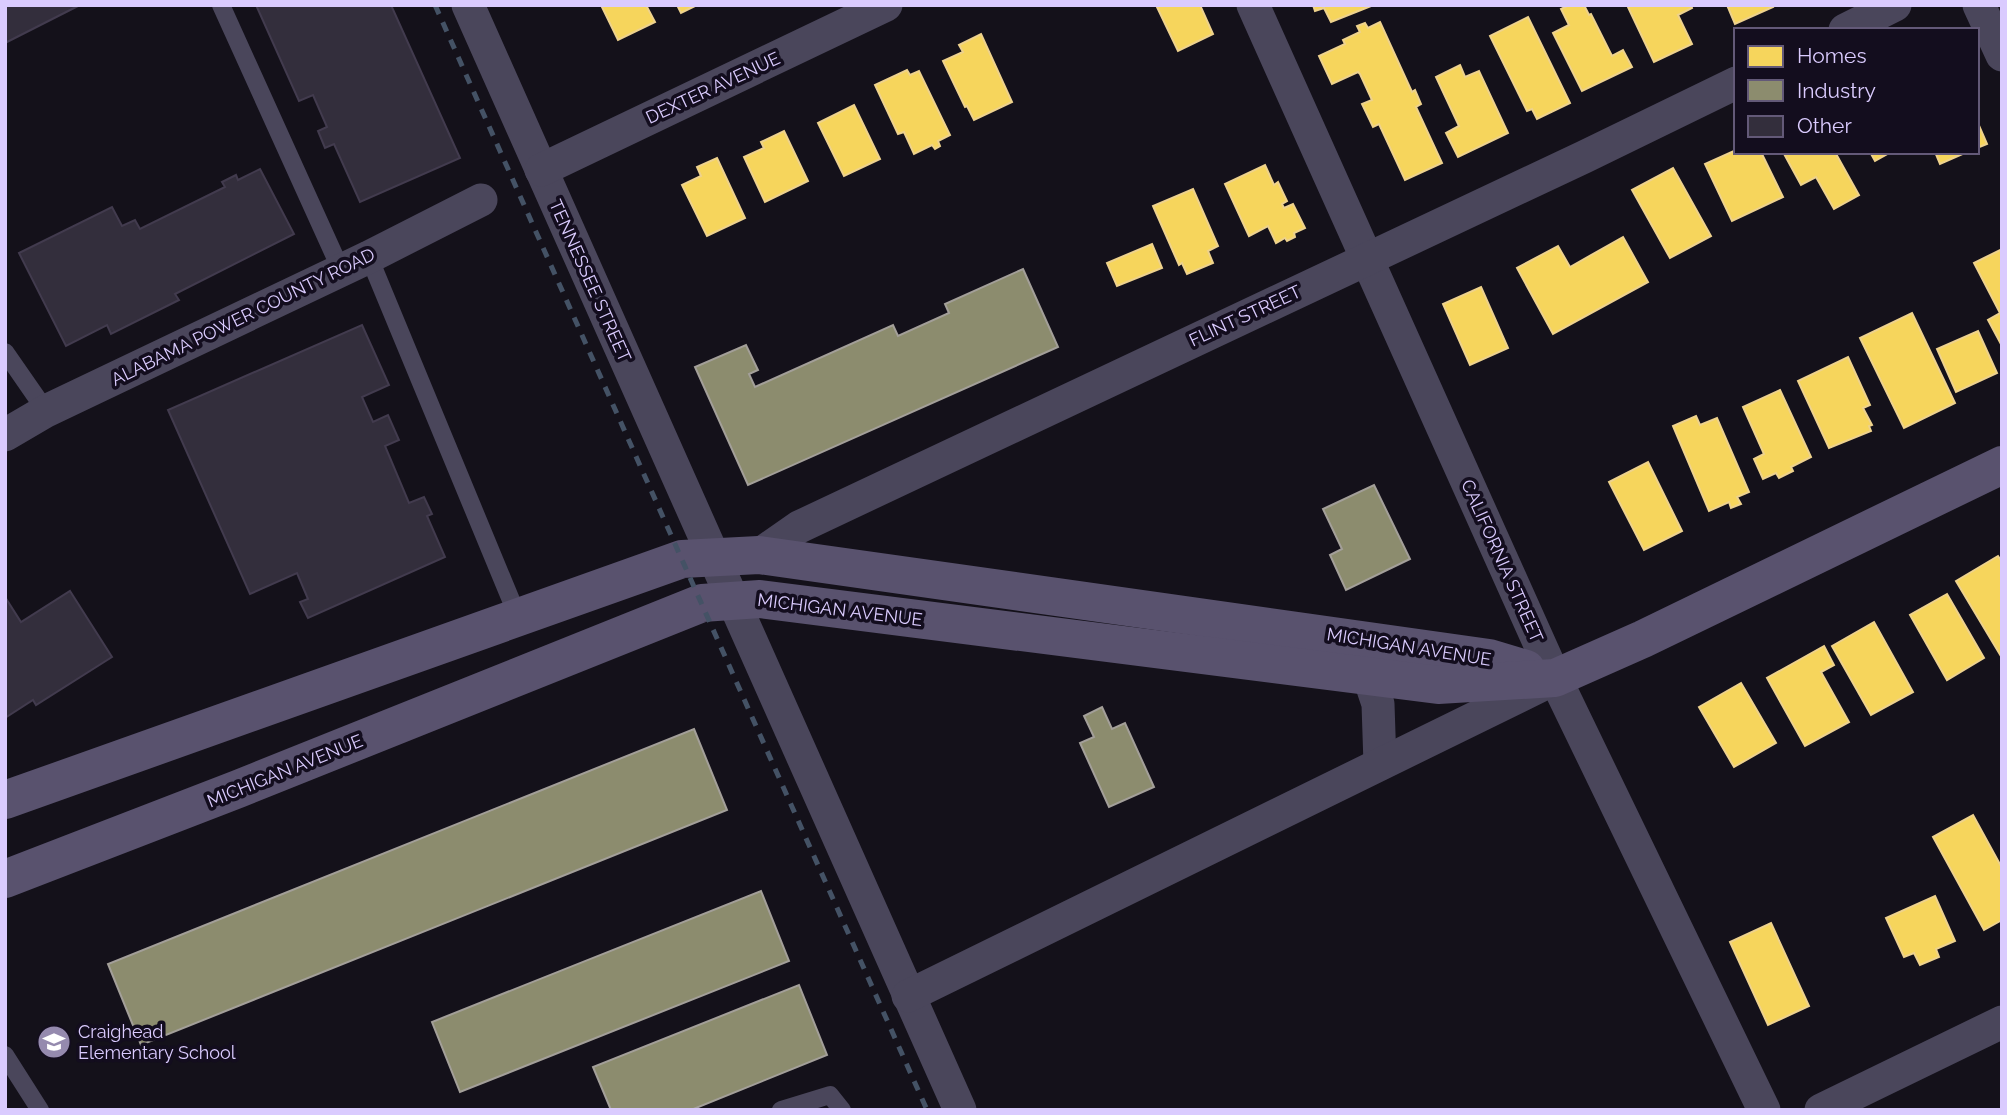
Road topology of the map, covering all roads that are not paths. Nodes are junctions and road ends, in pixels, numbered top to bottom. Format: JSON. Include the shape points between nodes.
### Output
{"nodes":[{"id":1,"x":221,"y":5,"type":"edge"},
{"id":2,"x":468,"y":5,"type":"edge"},
{"id":3,"x":886,"y":5,"type":"edge"},
{"id":4,"x":1253,"y":5,"type":"edge"},
{"id":5,"x":1895,"y":5,"type":"edge"},
{"id":6,"x":1979,"y":5,"type":"edge"},
{"id":7,"x":1849,"y":28,"type":"edge"},
{"id":8,"x":2002,"y":55,"type":"edge"},
{"id":9,"x":1734,"y":84,"type":"edge"},
{"id":10,"x":541,"y":170,"type":"junction"},
{"id":11,"x":481,"y":200,"type":"dead end"},
{"id":12,"x":1367,"y":259,"type":"junction"},
{"id":13,"x":355,"y":263,"type":"junction"},
{"id":14,"x":5,"y":352,"type":"edge"},
{"id":15,"x":46,"y":411,"type":"junction"},
{"id":16,"x":5,"y":435,"type":"edge"},
{"id":17,"x":2002,"y":465,"type":"edge"},
{"id":18,"x":759,"y":555,"type":"junction"},
{"id":19,"x":713,"y":557,"type":"junction"},
{"id":20,"x":733,"y":601,"type":"junction"},
{"id":21,"x":519,"y":617,"type":"junction"},
{"id":22,"x":1369,"y":677,"type":"junction"},
{"id":23,"x":1555,"y":678,"type":"junction"},
{"id":24,"x":1380,"y":764,"type":"junction"},
{"id":25,"x":5,"y":800,"type":"edge"},
{"id":26,"x":5,"y":879,"type":"edge"},
{"id":27,"x":908,"y":996,"type":"junction"},
{"id":28,"x":2002,"y":1022,"type":"edge"},
{"id":29,"x":5,"y":1055,"type":"edge"},
{"id":30,"x":40,"y":1110,"type":"edge"},
{"id":31,"x":781,"y":1110,"type":"edge"},
{"id":32,"x":842,"y":1110,"type":"edge"},
{"id":33,"x":960,"y":1110,"type":"edge"},
{"id":34,"x":1764,"y":1110,"type":"edge"},
{"id":35,"x":1821,"y":1110,"type":"edge"}],
"edges":[{"from":1,"to":13,"type":"lane"},
{"from":2,"to":10,"type":"street","name":"TENNESSEE STREET"},
{"from":3,"to":10,"type":"street","name":"DEXTER AVENUE"},
{"from":4,"to":12,"type":"street","name":"CALIFORNIA STREET"},
{"from":5,"to":7,"type":"street"},
{"from":6,"to":8,"type":"street"},
{"from":9,"to":12,"type":"street","name":"FLINT STREET"},
{"from":10,"to":19,"type":"street","name":"TENNESSEE STREET"},
{"from":11,"to":13,"type":"street","name":"ALABAMA POWER COUNTY ROAD"},
{"from":12,"to":18,"type":"street","name":"FLINT STREET","via":[[799,527]]},
{"from":12,"to":23,"type":"street","name":"CALIFORNIA STREET"},
{"from":13,"to":15,"type":"street","name":"ALABAMA POWER COUNTY ROAD"},
{"from":13,"to":21,"type":"lane"},
{"from":14,"to":15,"type":"lane"},
{"from":15,"to":16,"type":"street","name":"ALABAMA POWER COUNTY ROAD"},
{"from":17,"to":23,"type":"main road","name":"MICHIGAN AVENUE"},
{"from":18,"to":19,"type":"main road","name":"MICHIGAN AVENUE"},
{"from":18,"to":23,"type":"main road","name":"MICHIGAN AVENUE","via":[[1489,658]]},
{"from":19,"to":20,"type":"street","name":"TENNESSEE STREET"},
{"from":19,"to":21,"type":"main road","name":"MICHIGAN AVENUE","via":[[682,559]]},
{"from":20,"to":22,"type":"main road","name":"MICHIGAN AVENUE","via":[[760,599]]},
{"from":20,"to":26,"type":"main road","name":"MICHIGAN AVENUE","via":[[702,603]]},
{"from":20,"to":27,"type":"street","name":"TENNESSEE STREET"},
{"from":21,"to":25,"type":"main road","name":"MICHIGAN AVENUE"},
{"from":22,"to":23,"type":"main road","name":"MICHIGAN AVENUE","via":[[1438,685]]},
{"from":22,"to":24,"type":"street","via":[[1378,704]]},
{"from":23,"to":24,"type":"street"},
{"from":23,"to":34,"type":"street","name":"CALIFORNIA STREET"},
{"from":24,"to":27,"type":"street"},
{"from":27,"to":33,"type":"street","name":"TENNESSEE STREET"},
{"from":28,"to":35,"type":"street"},
{"from":29,"to":30,"type":"lane"},
{"from":31,"to":32,"type":"lane","via":[[830,1095]]}]}
